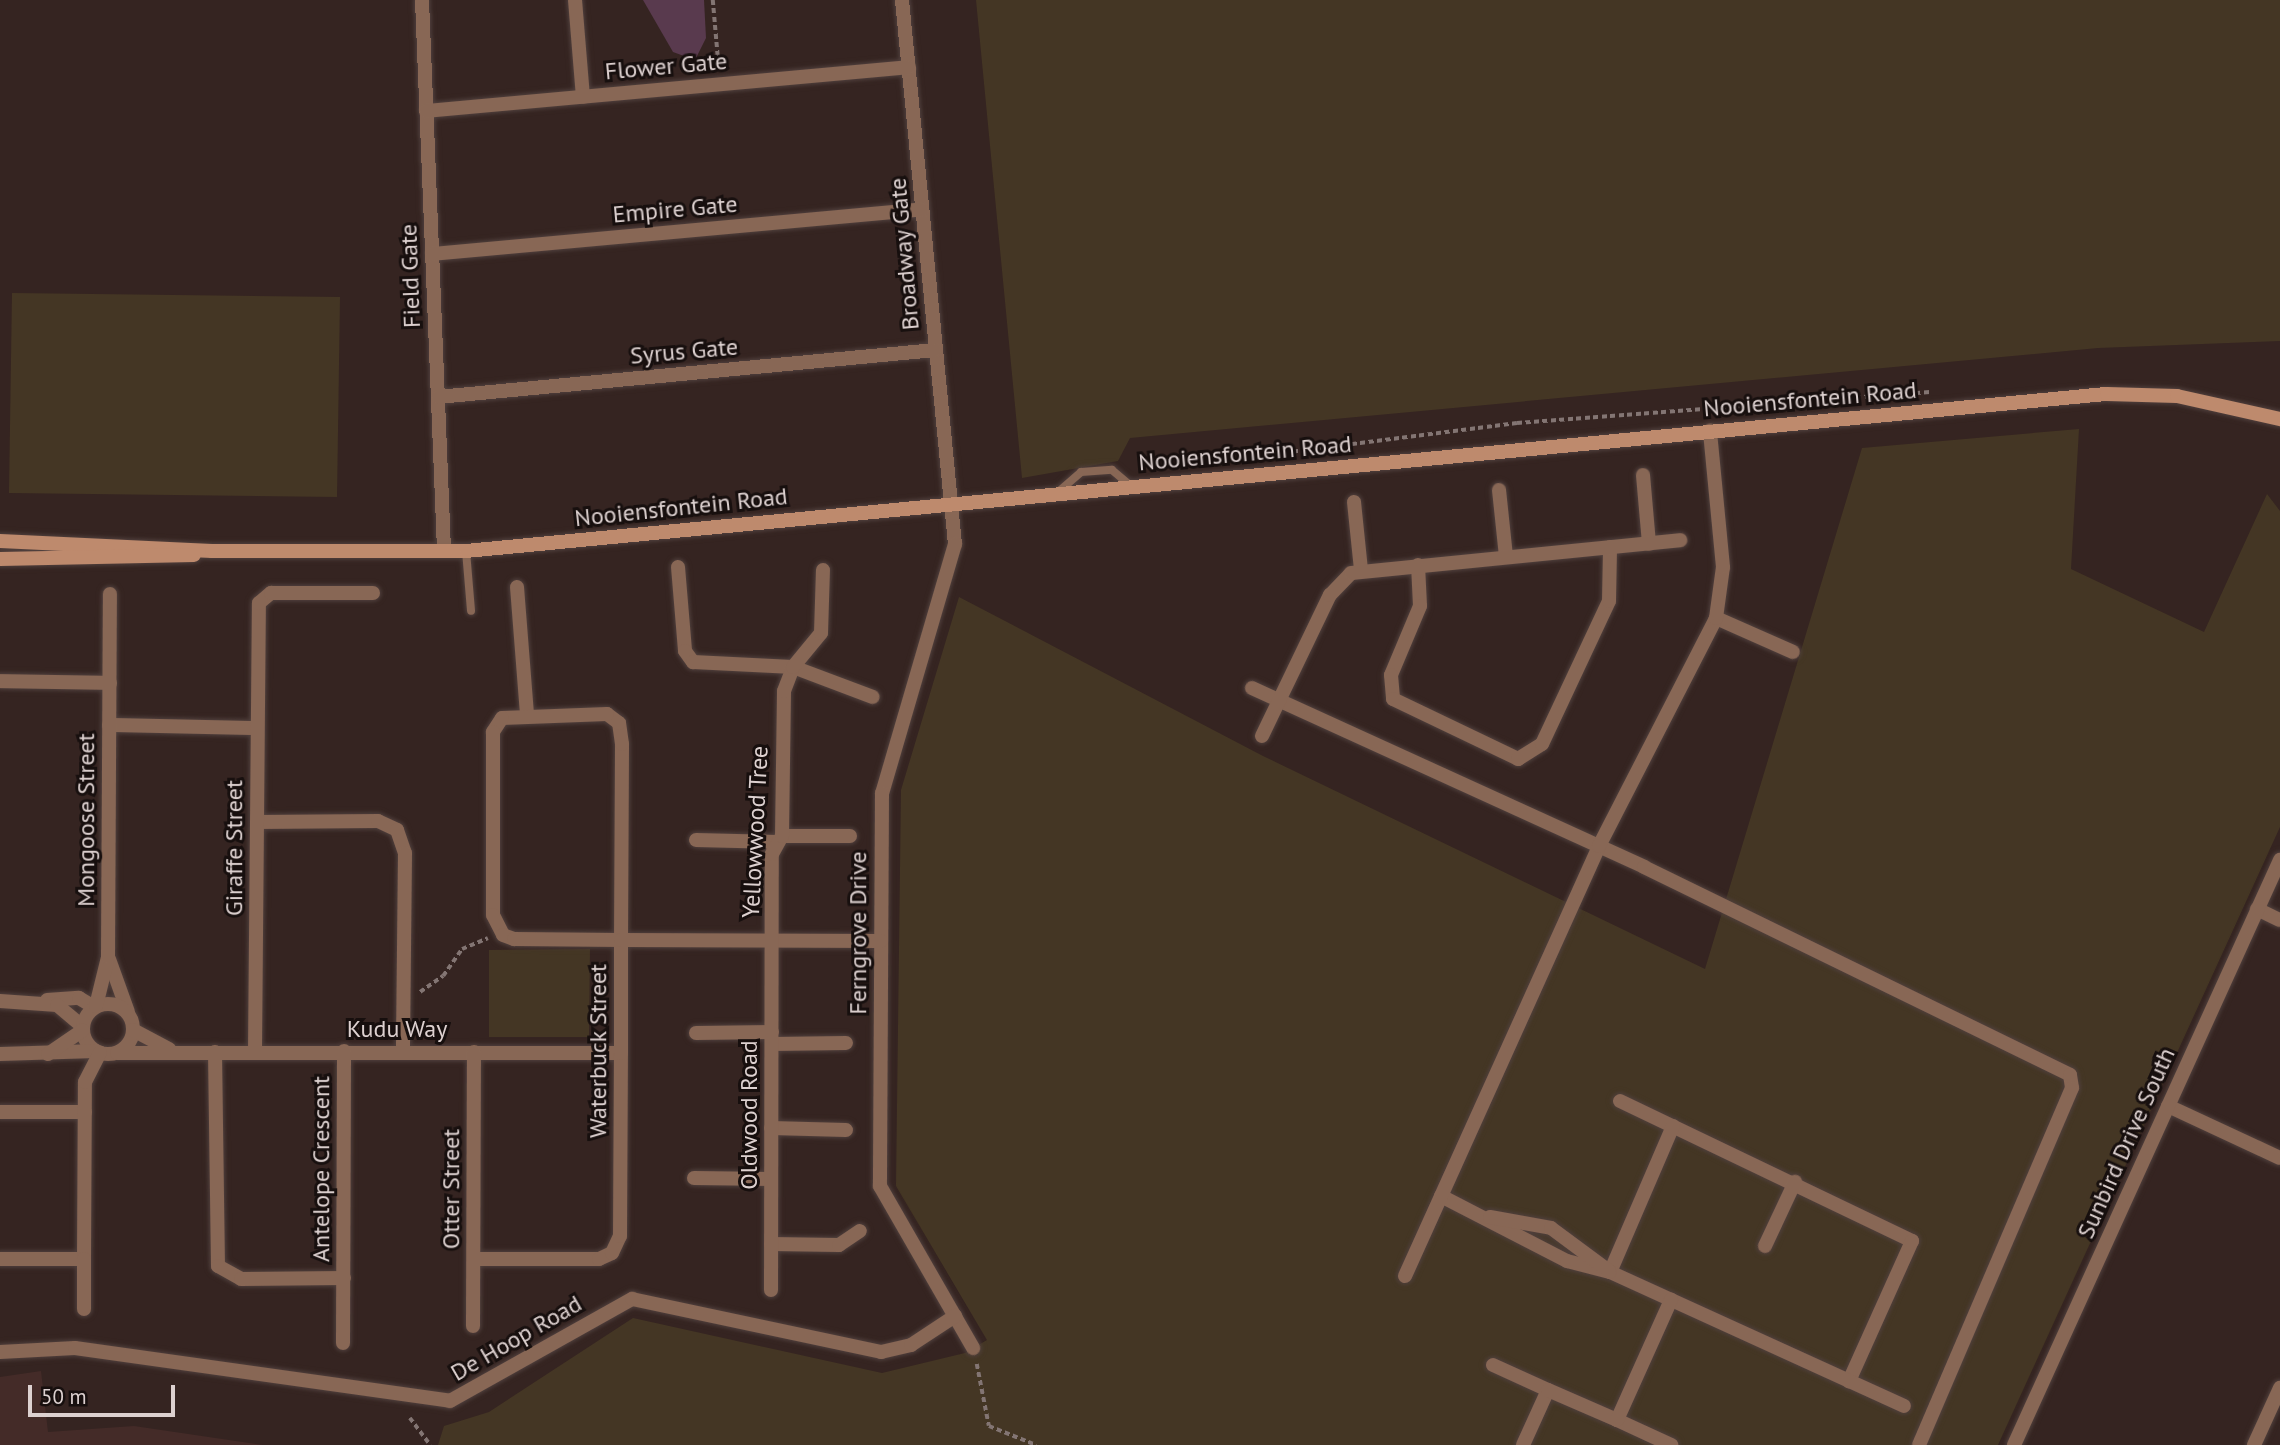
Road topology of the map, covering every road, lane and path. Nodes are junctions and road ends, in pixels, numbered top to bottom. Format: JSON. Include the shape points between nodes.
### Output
{"nodes":[{"id":1,"x":422,"y":0,"type":"edge"},
{"id":2,"x":575,"y":0,"type":"edge"},
{"id":3,"x":713,"y":0,"type":"edge"},
{"id":4,"x":902,"y":0,"type":"edge"},
{"id":5,"x":909,"y":67,"type":"junction"},
{"id":6,"x":719,"y":84,"type":"junction"},
{"id":7,"x":583,"y":97,"type":"junction"},
{"id":8,"x":426,"y":111,"type":"junction"},
{"id":9,"x":922,"y":209,"type":"junction"},
{"id":10,"x":432,"y":254,"type":"junction"},
{"id":11,"x":935,"y":350,"type":"junction"},
{"id":12,"x":438,"y":397,"type":"junction"},
{"id":13,"x":2280,"y":419,"type":"edge"},
{"id":14,"x":1710,"y":431,"type":"junction"},
{"id":15,"x":1643,"y":475,"type":"dead end"},
{"id":16,"x":1499,"y":490,"type":"dead end"},
{"id":17,"x":1354,"y":502,"type":"dead end"},
{"id":18,"x":951,"y":504,"type":"junction"},
{"id":19,"x":1680,"y":540,"type":"dead end"},
{"id":20,"x":0,"y":541,"type":"edge"},
{"id":21,"x":1649,"y":544,"type":"junction"},
{"id":22,"x":1610,"y":547,"type":"junction"},
{"id":23,"x":212,"y":551,"type":"junction"},
{"id":24,"x":444,"y":551,"type":"junction"},
{"id":25,"x":466,"y":551,"type":"junction"},
{"id":26,"x":1506,"y":557,"type":"junction"},
{"id":27,"x":0,"y":559,"type":"edge"},
{"id":28,"x":1418,"y":565,"type":"junction"},
{"id":29,"x":678,"y":567,"type":"dead end"},
{"id":30,"x":823,"y":570,"type":"dead end"},
{"id":31,"x":1361,"y":570,"type":"junction"},
{"id":32,"x":517,"y":587,"type":"dead end"},
{"id":33,"x":373,"y":593,"type":"dead end"},
{"id":34,"x":110,"y":594,"type":"dead end"},
{"id":35,"x":471,"y":611,"type":"dead end"},
{"id":36,"x":1716,"y":618,"type":"junction"},
{"id":37,"x":1793,"y":652,"type":"dead end"},
{"id":38,"x":793,"y":667,"type":"junction"},
{"id":39,"x":0,"y":681,"type":"edge"},
{"id":40,"x":110,"y":683,"type":"junction"},
{"id":41,"x":1252,"y":688,"type":"dead end"},
{"id":42,"x":873,"y":697,"type":"dead end"},
{"id":43,"x":1278,"y":700,"type":"junction"},
{"id":44,"x":527,"y":713,"type":"junction"},
{"id":45,"x":109,"y":724,"type":"junction"},
{"id":46,"x":256,"y":728,"type":"junction"},
{"id":47,"x":1262,"y":736,"type":"dead end"},
{"id":48,"x":257,"y":822,"type":"junction"},
{"id":49,"x":850,"y":836,"type":"dead end"},
{"id":50,"x":780,"y":839,"type":"junction"},
{"id":51,"x":696,"y":840,"type":"dead end"},
{"id":52,"x":1599,"y":846,"type":"junction"},
{"id":53,"x":2280,"y":860,"type":"edge"},
{"id":54,"x":2257,"y":909,"type":"junction"},
{"id":55,"x":2280,"y":920,"type":"edge"},
{"id":56,"x":499,"y":932,"type":"junction"},
{"id":57,"x":621,"y":940,"type":"junction"},
{"id":58,"x":772,"y":940,"type":"junction"},
{"id":59,"x":881,"y":940,"type":"junction"},
{"id":60,"x":108,"y":957,"type":"junction"},
{"id":61,"x":403,"y":997,"type":"junction"},
{"id":62,"x":0,"y":1001,"type":"edge"},
{"id":63,"x":43,"y":1002,"type":"junction"},
{"id":64,"x":95,"y":1007,"type":"junction"},
{"id":65,"x":132,"y":1023,"type":"junction"},
{"id":66,"x":83,"y":1028,"type":"junction"},
{"id":67,"x":696,"y":1033,"type":"dead end"},
{"id":68,"x":772,"y":1038,"type":"junction"},
{"id":69,"x":846,"y":1043,"type":"dead end"},
{"id":70,"x":173,"y":1051,"type":"junction"},
{"id":71,"x":255,"y":1051,"type":"junction"},
{"id":72,"x":344,"y":1051,"type":"junction"},
{"id":73,"x":403,"y":1051,"type":"junction"},
{"id":74,"x":98,"y":1052,"type":"junction"},
{"id":75,"x":215,"y":1052,"type":"junction"},
{"id":76,"x":474,"y":1052,"type":"junction"},
{"id":77,"x":117,"y":1053,"type":"junction"},
{"id":78,"x":621,"y":1053,"type":"junction"},
{"id":79,"x":0,"y":1054,"type":"edge"},
{"id":80,"x":47,"y":1055,"type":"junction"},
{"id":81,"x":67,"y":1057,"type":"junction"},
{"id":82,"x":86,"y":1077,"type":"junction"},
{"id":83,"x":1620,"y":1101,"type":"dead end"},
{"id":84,"x":2168,"y":1106,"type":"junction"},
{"id":85,"x":0,"y":1112,"type":"edge"},
{"id":86,"x":85,"y":1112,"type":"junction"},
{"id":87,"x":1673,"y":1126,"type":"junction"},
{"id":88,"x":771,"y":1128,"type":"junction"},
{"id":89,"x":846,"y":1129,"type":"dead end"},
{"id":90,"x":2280,"y":1158,"type":"edge"},
{"id":91,"x":694,"y":1178,"type":"dead end"},
{"id":92,"x":771,"y":1179,"type":"junction"},
{"id":93,"x":1794,"y":1182,"type":"junction"},
{"id":94,"x":1441,"y":1196,"type":"junction"},
{"id":95,"x":1490,"y":1217,"type":"junction"},
{"id":96,"x":860,"y":1231,"type":"dead end"},
{"id":97,"x":771,"y":1244,"type":"junction"},
{"id":98,"x":1765,"y":1246,"type":"dead end"},
{"id":99,"x":0,"y":1259,"type":"edge"},
{"id":100,"x":84,"y":1259,"type":"junction"},
{"id":101,"x":474,"y":1259,"type":"junction"},
{"id":102,"x":1610,"y":1272,"type":"junction"},
{"id":103,"x":1405,"y":1276,"type":"dead end"},
{"id":104,"x":344,"y":1278,"type":"junction"},
{"id":105,"x":771,"y":1290,"type":"dead end"},
{"id":106,"x":1671,"y":1300,"type":"junction"},
{"id":107,"x":84,"y":1309,"type":"dead end"},
{"id":108,"x":955,"y":1316,"type":"junction"},
{"id":109,"x":473,"y":1326,"type":"dead end"},
{"id":110,"x":343,"y":1343,"type":"dead end"},
{"id":111,"x":973,"y":1348,"type":"joint"},
{"id":112,"x":0,"y":1352,"type":"edge"},
{"id":113,"x":1493,"y":1365,"type":"dead end"},
{"id":114,"x":1849,"y":1381,"type":"junction"},
{"id":115,"x":2280,"y":1388,"type":"edge"},
{"id":116,"x":1548,"y":1390,"type":"junction"},
{"id":117,"x":1904,"y":1406,"type":"dead end"},
{"id":118,"x":410,"y":1418,"type":"dead end"},
{"id":119,"x":1617,"y":1420,"type":"junction"},
{"id":120,"x":430,"y":1445,"type":"edge"},
{"id":121,"x":1036,"y":1445,"type":"edge"},
{"id":122,"x":1523,"y":1445,"type":"edge"},
{"id":123,"x":1671,"y":1445,"type":"edge"},
{"id":124,"x":1919,"y":1445,"type":"edge"},
{"id":125,"x":2014,"y":1445,"type":"edge"},
{"id":126,"x":2254,"y":1445,"type":"edge"}],
"edges":[{"from":1,"to":8,"type":"street","name":"Field Gate"},
{"from":2,"to":7,"type":"street"},
{"from":3,"to":6,"type":"path"},
{"from":4,"to":5,"type":"street","name":"Broadway Gate"},
{"from":5,"to":6,"type":"street","name":"Flower Gate"},
{"from":5,"to":9,"type":"street","name":"Broadway Gate"},
{"from":6,"to":7,"type":"street","name":"Flower Gate"},
{"from":7,"to":8,"type":"street","name":"Flower Gate"},
{"from":8,"to":10,"type":"street","name":"Field Gate"},
{"from":9,"to":10,"type":"street","name":"Empire Gate"},
{"from":9,"to":11,"type":"street","name":"Broadway Gate"},
{"from":10,"to":12,"type":"street","name":"Field Gate"},
{"from":11,"to":12,"type":"street","name":"Syrus Gate"},
{"from":11,"to":18,"type":"street","name":"Broadway Gate"},
{"from":12,"to":24,"type":"street","name":"Field Gate"},
{"from":13,"to":14,"type":"street","name":"Nooiensfontein Road","via":[[2177,396],[2107,394]]},
{"from":14,"to":18,"type":"street","name":"Nooiensfontein Road"},
{"from":14,"to":36,"type":"street","via":[[1723,567]]},
{"from":15,"to":21,"type":"street"},
{"from":16,"to":26,"type":"street"},
{"from":17,"to":31,"type":"street"},
{"from":18,"to":25,"type":"street","name":"Nooiensfontein Road"},
{"from":18,"to":59,"type":"street","name":"Ferngrove Drive","via":[[951,565],[883,786]]},
{"from":19,"to":21,"type":"street"},
{"from":20,"to":23,"type":"street","name":"Nooiensfontein Road"},
{"from":21,"to":22,"type":"street"},
{"from":22,"to":26,"type":"street"},
{"from":22,"to":28,"type":"street","via":[[1609,601],[1542,744],[1518,759],[1393,699],[1391,675],[1420,606]]},
{"from":23,"to":24,"type":"street","name":"Nooiensfontein Road"},
{"from":23,"to":27,"type":"street","name":"Nooiensfontein Road"},
{"from":24,"to":25,"type":"street","name":"Nooiensfontein Road"},
{"from":25,"to":35,"type":"lane"},
{"from":26,"to":28,"type":"street"},
{"from":28,"to":31,"type":"street"},
{"from":29,"to":38,"type":"street","via":[[690,660]]},
{"from":30,"to":38,"type":"street","name":"Yellowwood Tree","via":[[821,633]]},
{"from":31,"to":43,"type":"street","via":[[1335,586]]},
{"from":32,"to":44,"type":"street"},
{"from":33,"to":46,"type":"street","name":"Giraffe Street","via":[[266,594],[258,606]]},
{"from":34,"to":40,"type":"street","name":"Mongoose Street"},
{"from":36,"to":37,"type":"street"},
{"from":36,"to":52,"type":"street"},
{"from":38,"to":42,"type":"street"},
{"from":38,"to":50,"type":"street","name":"Yellowwood Tree","via":[[784,691]]},
{"from":39,"to":40,"type":"street"},
{"from":40,"to":45,"type":"street","name":"Mongoose Street"},
{"from":41,"to":43,"type":"street"},
{"from":43,"to":47,"type":"street"},
{"from":43,"to":52,"type":"street"},
{"from":44,"to":56,"type":"street","via":[[502,718],[493,732],[493,915]]},
{"from":44,"to":57,"type":"street","name":"Waterbuck Street","via":[[607,714],[619,723]]},
{"from":45,"to":46,"type":"street"},
{"from":45,"to":60,"type":"street","name":"Mongoose Street"},
{"from":46,"to":48,"type":"street","name":"Giraffe Street"},
{"from":48,"to":61,"type":"street","via":[[378,821],[397,830],[405,853]]},
{"from":48,"to":71,"type":"street","name":"Giraffe Street"},
{"from":49,"to":50,"type":"street"},
{"from":50,"to":51,"type":"street"},
{"from":50,"to":58,"type":"street","name":"Yellowwood Tree","via":[[772,854]]},
{"from":52,"to":94,"type":"street"},
{"from":52,"to":124,"type":"street","via":[[2070,1075],[2072,1088]]},
{"from":53,"to":54,"type":"street","name":"Sunbird Drive South"},
{"from":54,"to":55,"type":"street"},
{"from":54,"to":84,"type":"street","name":"Sunbird Drive South"},
{"from":56,"to":57,"type":"street","via":[[514,939]]},
{"from":56,"to":61,"type":"path","via":[[462,949],[436,982]]},
{"from":57,"to":58,"type":"street"},
{"from":57,"to":78,"type":"street","name":"Waterbuck Street"},
{"from":58,"to":59,"type":"street"},
{"from":58,"to":68,"type":"street","name":"Oldwood Road"},
{"from":59,"to":108,"type":"street","name":"Ferngrove Drive","via":[[880,1186]]},
{"from":60,"to":64,"type":"street","name":"Mongoose Street"},
{"from":60,"to":65,"type":"street","name":"Mongoose Street"},
{"from":61,"to":73,"type":"street"},
{"from":62,"to":63,"type":"street"},
{"from":63,"to":64,"type":"street","via":[[79,998]]},
{"from":63,"to":66,"type":"street","via":[[62,1007]]},
{"from":64,"to":65,"type":"street","via":[[117,1004]]},
{"from":64,"to":66,"type":"street"},
{"from":65,"to":70,"type":"street","name":"Kudu Way"},
{"from":65,"to":77,"type":"street"},
{"from":66,"to":74,"type":"street"},
{"from":66,"to":80,"type":"street"},
{"from":67,"to":68,"type":"street"},
{"from":68,"to":69,"type":"street"},
{"from":68,"to":88,"type":"street","name":"Oldwood Road"},
{"from":70,"to":75,"type":"street","name":"Kudu Way"},
{"from":70,"to":77,"type":"street","name":"Kudu Way"},
{"from":71,"to":72,"type":"street","name":"Kudu Way"},
{"from":71,"to":75,"type":"street","name":"Kudu Way"},
{"from":72,"to":73,"type":"street","name":"Kudu Way"},
{"from":72,"to":104,"type":"street","name":"Antelope Crescent"},
{"from":73,"to":76,"type":"street","name":"Kudu Way"},
{"from":74,"to":77,"type":"street"},
{"from":74,"to":81,"type":"street"},
{"from":74,"to":82,"type":"street"},
{"from":75,"to":104,"type":"street","name":"Antelope Crescent","via":[[218,1266],[241,1279]]},
{"from":76,"to":78,"type":"street","name":"Kudu Way"},
{"from":76,"to":101,"type":"street","name":"Otter Street"},
{"from":78,"to":101,"type":"street","name":"Waterbuck Street","via":[[615,1250],[593,1260]]},
{"from":79,"to":80,"type":"street"},
{"from":80,"to":81,"type":"street"},
{"from":81,"to":82,"type":"street"},
{"from":82,"to":86,"type":"street"},
{"from":83,"to":87,"type":"street"},
{"from":84,"to":90,"type":"street"},
{"from":84,"to":125,"type":"street","name":"Sunbird Drive South"},
{"from":85,"to":86,"type":"street"},
{"from":86,"to":100,"type":"street"},
{"from":87,"to":93,"type":"street"},
{"from":87,"to":102,"type":"street"},
{"from":88,"to":89,"type":"street"},
{"from":88,"to":92,"type":"street","name":"Oldwood Road"},
{"from":91,"to":92,"type":"street"},
{"from":92,"to":97,"type":"street","name":"Oldwood Road"},
{"from":93,"to":98,"type":"street"},
{"from":93,"to":114,"type":"street","via":[[1912,1241]]},
{"from":94,"to":95,"type":"street"},
{"from":94,"to":103,"type":"street"},
{"from":95,"to":102,"type":"street","via":[[1558,1257]]},
{"from":95,"to":102,"type":"street","via":[[1551,1228]]},
{"from":96,"to":97,"type":"street","via":[[839,1245]]},
{"from":97,"to":105,"type":"street","name":"Oldwood Road"},
{"from":99,"to":100,"type":"street"},
{"from":100,"to":107,"type":"street"},
{"from":101,"to":109,"type":"street","name":"Otter Street"},
{"from":102,"to":106,"type":"street"},
{"from":104,"to":110,"type":"street"},
{"from":106,"to":114,"type":"street"},
{"from":106,"to":119,"type":"street"},
{"from":108,"to":111,"type":"street","name":"Ferngrove Drive"},
{"from":108,"to":112,"type":"street","name":"De Hoop Road","via":[[911,1345],[881,1352],[632,1298],[450,1401],[75,1348]]},
{"from":111,"to":121,"type":"path","via":[[989,1426]]},
{"from":113,"to":116,"type":"street"},
{"from":114,"to":117,"type":"street"},
{"from":115,"to":126,"type":"street"},
{"from":116,"to":119,"type":"street"},
{"from":116,"to":122,"type":"street"},
{"from":118,"to":120,"type":"path"},
{"from":119,"to":123,"type":"street"}]}
